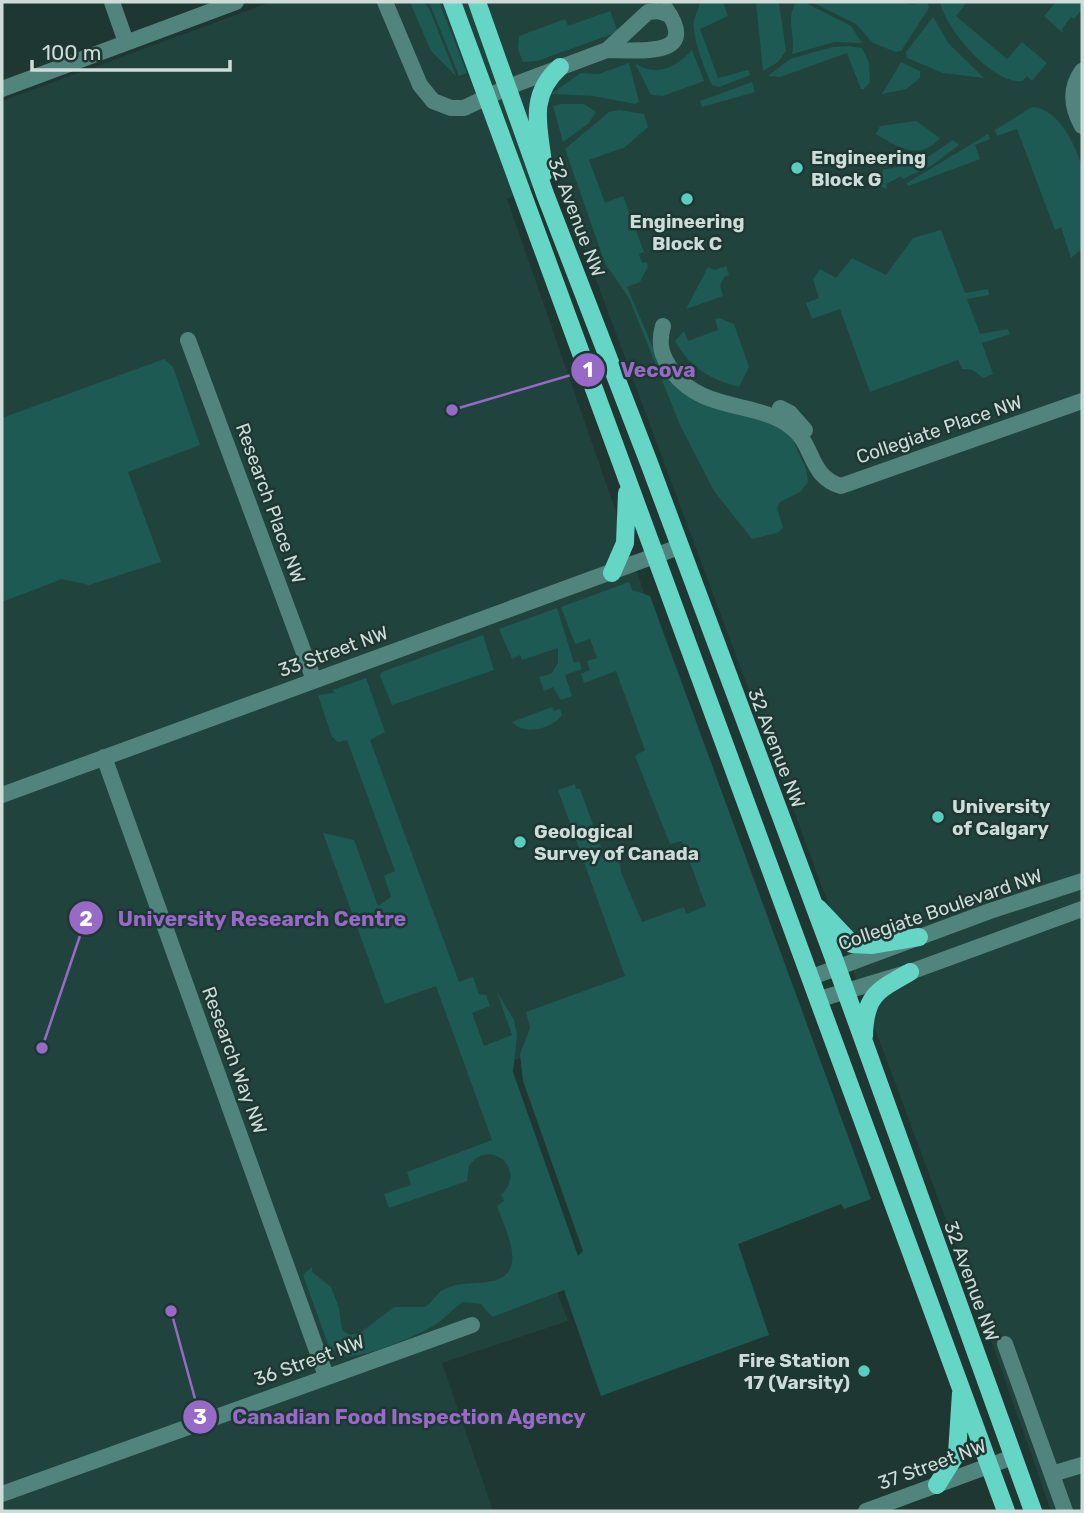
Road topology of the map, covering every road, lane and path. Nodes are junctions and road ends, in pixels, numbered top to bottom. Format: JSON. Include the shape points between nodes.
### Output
{"nodes":[{"id":1,"x":112,"y":2,"type":"edge"},
{"id":2,"x":236,"y":2,"type":"edge"},
{"id":3,"x":385,"y":2,"type":"edge"},
{"id":4,"x":452,"y":2,"type":"edge"},
{"id":5,"x":477,"y":2,"type":"edge"},
{"id":6,"x":644,"y":9,"type":"edge"},
{"id":7,"x":666,"y":9,"type":"edge"},
{"id":8,"x":127,"y":42,"type":"junction"},
{"id":9,"x":607,"y":50,"type":"junction"},
{"id":10,"x":560,"y":67,"type":"junction"},
{"id":11,"x":1082,"y":71,"type":"edge"},
{"id":12,"x":508,"y":87,"type":"junction"},
{"id":13,"x":2,"y":89,"type":"edge"},
{"id":14,"x":487,"y":97,"type":"junction"},
{"id":15,"x":1082,"y":127,"type":"edge"},
{"id":16,"x":545,"y":194,"type":"junction"},
{"id":17,"x":663,"y":326,"type":"dead end"},
{"id":18,"x":188,"y":340,"type":"dead end"},
{"id":19,"x":1082,"y":401,"type":"edge"},
{"id":20,"x":780,"y":408,"type":"dead end"},
{"id":21,"x":817,"y":466,"type":"junction"},
{"id":22,"x":627,"y":476,"type":"junction"},
{"id":23,"x":679,"y":547,"type":"junction"},
{"id":24,"x":655,"y":556,"type":"junction"},
{"id":25,"x":612,"y":573,"type":"junction"},
{"id":26,"x":314,"y":680,"type":"junction"},
{"id":27,"x":104,"y":757,"type":"junction"},
{"id":28,"x":2,"y":795,"type":"edge"},
{"id":29,"x":1082,"y":881,"type":"edge"},
{"id":30,"x":813,"y":903,"type":"junction"},
{"id":31,"x":1082,"y":909,"type":"edge"},
{"id":32,"x":919,"y":937,"type":"junction"},
{"id":33,"x":837,"y":968,"type":"junction"},
{"id":34,"x":910,"y":972,"type":"junction"},
{"id":35,"x":812,"y":977,"type":"junction"},
{"id":36,"x":845,"y":990,"type":"junction"},
{"id":37,"x":820,"y":999,"type":"junction"},
{"id":38,"x":864,"y":1043,"type":"junction"},
{"id":39,"x":472,"y":1325,"type":"dead end"},
{"id":40,"x":1005,"y":1344,"type":"dead end"},
{"id":41,"x":326,"y":1376,"type":"junction"},
{"id":42,"x":962,"y":1383,"type":"junction"},
{"id":43,"x":1013,"y":1457,"type":"junction"},
{"id":44,"x":990,"y":1465,"type":"junction"},
{"id":45,"x":1082,"y":1465,"type":"edge"},
{"id":46,"x":1052,"y":1474,"type":"junction"},
{"id":47,"x":937,"y":1485,"type":"junction"},
{"id":48,"x":2,"y":1493,"type":"edge"},
{"id":49,"x":866,"y":1511,"type":"edge"},
{"id":50,"x":1006,"y":1511,"type":"edge"},
{"id":51,"x":1033,"y":1511,"type":"edge"},
{"id":52,"x":1065,"y":1511,"type":"edge"}],
"edges":[{"from":1,"to":8,"type":"street"},
{"from":2,"to":8,"type":"street"},
{"from":3,"to":14,"type":"street","via":[[427,96],[451,108],[464,108]]},
{"from":4,"to":14,"type":"main road"},
{"from":5,"to":12,"type":"main road","name":"32 Avenue NW"},
{"from":6,"to":7,"type":"street"},
{"from":6,"to":9,"type":"street"},
{"from":7,"to":9,"type":"street","via":[[677,29],[671,45],[653,50]]},
{"from":8,"to":13,"type":"street"},
{"from":9,"to":10,"type":"street"},
{"from":10,"to":12,"type":"street"},
{"from":10,"to":16,"type":"main road","via":[[538,97]]},
{"from":11,"to":15,"type":"street","via":[[1072,97]]},
{"from":12,"to":14,"type":"street"},
{"from":12,"to":16,"type":"main road","name":"32 Avenue NW"},
{"from":14,"to":22,"type":"main road"},
{"from":16,"to":23,"type":"main road","name":"32 Avenue NW"},
{"from":17,"to":21,"type":"street","name":"Collegiate Place NW","via":[[660,350],[684,383],[705,397],[787,424]]},
{"from":18,"to":26,"type":"street","name":"Research Place NW"},
{"from":19,"to":21,"type":"street","name":"Collegiate Place NW","via":[[841,486],[823,477]]},
{"from":20,"to":21,"type":"street","via":[[801,424]]},
{"from":22,"to":24,"type":"main road"},
{"from":22,"to":25,"type":"main road","via":[[628,527]]},
{"from":23,"to":24,"type":"street","name":"33 Street NW"},
{"from":23,"to":30,"type":"main road","name":"32 Avenue NW"},
{"from":24,"to":25,"type":"street","name":"33 Street NW"},
{"from":24,"to":35,"type":"main road"},
{"from":25,"to":26,"type":"street","name":"33 Street NW"},
{"from":26,"to":27,"type":"street","name":"33 Street NW"},
{"from":27,"to":28,"type":"street","name":"33 Street NW"},
{"from":27,"to":41,"type":"street","name":"Research Way NW"},
{"from":29,"to":32,"type":"street","name":"Collegiate Boulevard NW"},
{"from":30,"to":32,"type":"main road","via":[[852,944]]},
{"from":30,"to":33,"type":"main road","name":"32 Avenue NW"},
{"from":31,"to":34,"type":"street"},
{"from":32,"to":33,"type":"street","name":"Collegiate Boulevard NW"},
{"from":33,"to":35,"type":"street","name":"Collegiate Boulevard NW"},
{"from":33,"to":36,"type":"main road","name":"32 Avenue NW"},
{"from":34,"to":36,"type":"street"},
{"from":34,"to":38,"type":"main road","via":[[880,989],[867,1005]]},
{"from":35,"to":37,"type":"main road"},
{"from":36,"to":37,"type":"street"},
{"from":36,"to":38,"type":"main road","name":"32 Avenue NW"},
{"from":37,"to":42,"type":"main road"},
{"from":38,"to":43,"type":"main road","name":"32 Avenue NW"},
{"from":39,"to":41,"type":"street","name":"36 Street NW"},
{"from":40,"to":46,"type":"street"},
{"from":41,"to":48,"type":"street","name":"36 Street NW"},
{"from":42,"to":44,"type":"main road"},
{"from":42,"to":47,"type":"main road","via":[[957,1453]]},
{"from":43,"to":44,"type":"street","name":"37 Street NW"},
{"from":43,"to":51,"type":"main road","name":"32 Avenue NW"},
{"from":44,"to":47,"type":"street","name":"37 Street NW"},
{"from":44,"to":50,"type":"main road"},
{"from":45,"to":46,"type":"street"},
{"from":46,"to":52,"type":"street"},
{"from":47,"to":49,"type":"street","name":"37 Street NW"}]}
